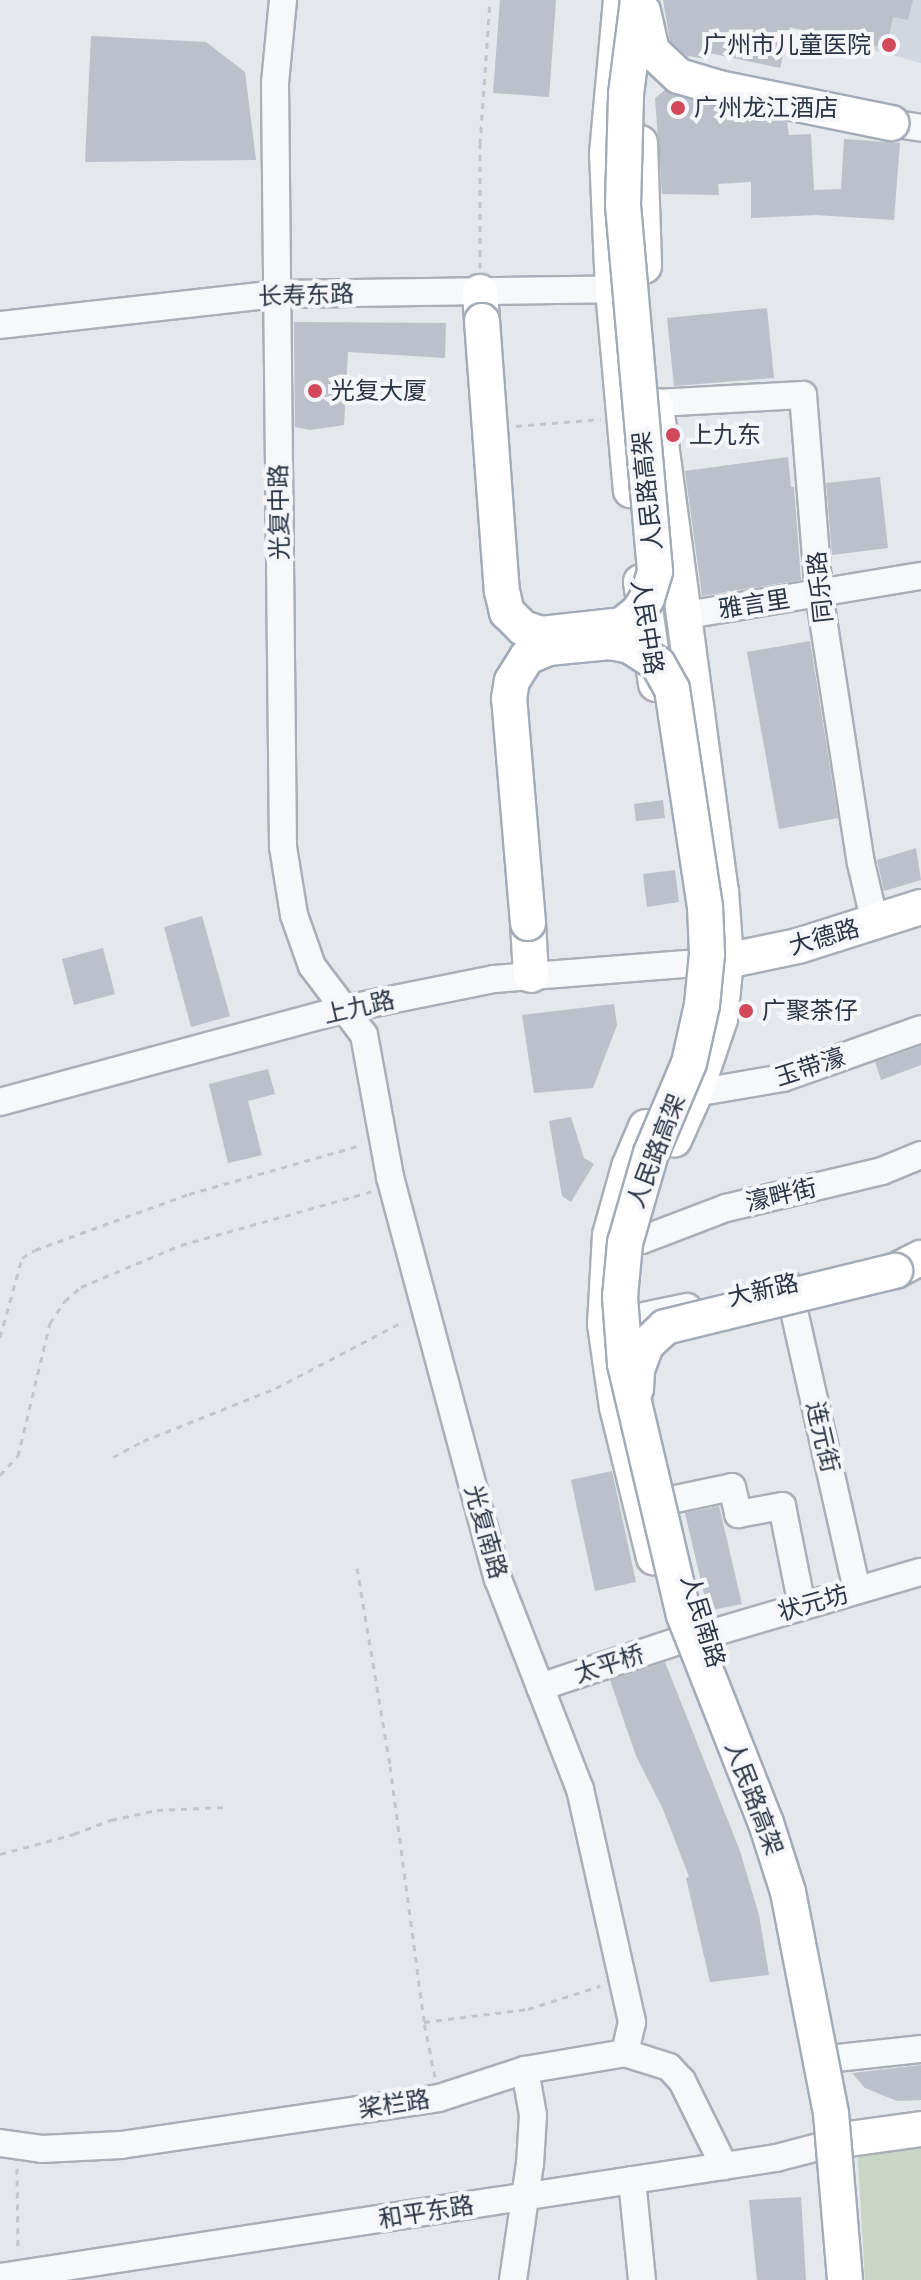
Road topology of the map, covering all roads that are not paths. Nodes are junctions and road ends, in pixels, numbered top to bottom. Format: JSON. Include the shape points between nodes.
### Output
{"nodes":[{"id":1,"x":283,"y":0,"type":"edge"},
{"id":2,"x":621,"y":0,"type":"edge"},
{"id":3,"x":640,"y":0,"type":"edge"},
{"id":4,"x":655,"y":0,"type":"edge"},
{"id":5,"x":906,"y":126,"type":"edge"},
{"id":6,"x":629,"y":289,"type":"junction"},
{"id":7,"x":276,"y":294,"type":"junction"},
{"id":8,"x":481,"y":307,"type":"junction"},
{"id":9,"x":0,"y":325,"type":"edge"},
{"id":10,"x":656,"y":403,"type":"junction"},
{"id":11,"x":655,"y":571,"type":"junction"},
{"id":12,"x":921,"y":576,"type":"edge"},
{"id":13,"x":819,"y":593,"type":"junction"},
{"id":14,"x":681,"y":616,"type":"junction"},
{"id":15,"x":672,"y":689,"type":"junction"},
{"id":16,"x":921,"y":907,"type":"edge"},
{"id":17,"x":875,"y":923,"type":"junction"},
{"id":18,"x":726,"y":961,"type":"junction"},
{"id":19,"x":692,"y":965,"type":"junction"},
{"id":20,"x":531,"y":975,"type":"junction"},
{"id":21,"x":345,"y":1009,"type":"junction"},
{"id":22,"x":921,"y":1029,"type":"edge"},
{"id":23,"x":695,"y":1093,"type":"junction"},
{"id":24,"x":0,"y":1102,"type":"edge"},
{"id":25,"x":921,"y":1155,"type":"edge"},
{"id":26,"x":642,"y":1240,"type":"junction"},
{"id":27,"x":912,"y":1261,"type":"edge"},
{"id":28,"x":788,"y":1284,"type":"junction"},
{"id":29,"x":620,"y":1321,"type":"junction"},
{"id":30,"x":637,"y":1418,"type":"junction"},
{"id":31,"x":671,"y":1500,"type":"junction"},
{"id":32,"x":921,"y":1572,"type":"edge"},
{"id":33,"x":857,"y":1590,"type":"junction"},
{"id":34,"x":802,"y":1606,"type":"junction"},
{"id":35,"x":691,"y":1638,"type":"junction"},
{"id":36,"x":540,"y":1687,"type":"junction"},
{"id":37,"x":921,"y":2049,"type":"edge"},
{"id":38,"x":625,"y":2053,"type":"junction"},
{"id":39,"x":837,"y":2058,"type":"junction"},
{"id":40,"x":525,"y":2070,"type":"junction"},
{"id":41,"x":921,"y":2129,"type":"edge"},
{"id":42,"x":835,"y":2144,"type":"junction"},
{"id":43,"x":8,"y":2146,"type":"edge"},
{"id":44,"x":724,"y":2166,"type":"junction"},
{"id":45,"x":632,"y":2180,"type":"junction"},
{"id":46,"x":525,"y":2197,"type":"junction"},
{"id":47,"x":13,"y":2278,"type":"edge"},
{"id":48,"x":513,"y":2280,"type":"edge"},
{"id":49,"x":642,"y":2280,"type":"edge"},
{"id":50,"x":829,"y":2280,"type":"edge"},
{"id":51,"x":845,"y":2280,"type":"edge"},
{"id":52,"x":857,"y":2280,"type":"edge"}],
"edges":[{"from":1,"to":7,"type":"street","name":"光复中路","via":[[275,83]]},
{"from":2,"to":6,"type":"main road","name":"人民中路","via":[[608,138]]},
{"from":3,"to":5,"type":"main road","bridge":true,"via":[[652,51],[679,76]]},
{"from":3,"to":11,"type":"main road","name":"人民路高架","bridge":true,"via":[[625,104],[623,204]]},
{"from":4,"to":6,"type":"main road","name":"人民中路","via":[[641,106]]},
{"from":6,"to":8,"type":"street","name":"长寿东路"},
{"from":6,"to":10,"type":"main road","name":"人民中路"},
{"from":6,"to":19,"type":"main road","name":"人民中路","via":[[624,416],[639,570],[690,908]]},
{"from":7,"to":8,"type":"street","name":"长寿东路"},
{"from":7,"to":9,"type":"street","name":"长寿东路"},
{"from":7,"to":21,"type":"street","name":"光复中路","via":[[283,847],[294,915],[312,966]]},
{"from":8,"to":11,"type":"main road","bridge":true,"via":[[507,612],[523,628],[541,634],[612,628],[639,611]]},
{"from":10,"to":13,"type":"street","name":"同乐路","via":[[803,395]]},
{"from":10,"to":14,"type":"main road","name":"人民中路"},
{"from":11,"to":15,"type":"main road","name":"人民路高架","bridge":true},
{"from":12,"to":13,"type":"street","name":"雅言里"},
{"from":13,"to":14,"type":"street","name":"雅言里"},
{"from":13,"to":17,"type":"street","name":"同乐路"},
{"from":14,"to":18,"type":"main road","name":"人民中路","via":[[721,891]]},
{"from":15,"to":20,"type":"main road","bridge":true,"via":[[648,655],[619,643],[548,648],[518,665],[509,699]]},
{"from":15,"to":30,"type":"main road","name":"人民路高架","bridge":true,"via":[[705,906],[707,954],[689,1063],[651,1153],[625,1243],[621,1331]]},
{"from":16,"to":17,"type":"main road","name":"大德路"},
{"from":17,"to":18,"type":"main road","name":"大德路"},
{"from":18,"to":19,"type":"street","name":"上九路"},
{"from":18,"to":23,"type":"main road","name":"人民南路","via":[[723,1009]]},
{"from":19,"to":20,"type":"street","name":"上九路"},
{"from":19,"to":29,"type":"main road","name":"人民南路","via":[[677,1051],[629,1167],[613,1224],[606,1268]]},
{"from":20,"to":21,"type":"street","name":"上九路"},
{"from":21,"to":24,"type":"street","name":"上九路"},
{"from":21,"to":36,"type":"street","name":"光复南路","via":[[364,1035],[393,1187],[498,1579]]},
{"from":22,"to":23,"type":"street","name":"玉带濠","via":[[783,1078]]},
{"from":23,"to":26,"type":"main road","name":"人民南路","via":[[664,1165]]},
{"from":25,"to":26,"type":"street","name":"濠畔街","via":[[882,1171],[726,1208]]},
{"from":26,"to":29,"type":"main road","name":"人民南路"},
{"from":27,"to":28,"type":"street","name":"大新路"},
{"from":27,"to":30,"type":"main road","bridge":true,"via":[[665,1327],[640,1358]]},
{"from":28,"to":29,"type":"street","name":"大新路"},
{"from":28,"to":33,"type":"street","name":"连元街"},
{"from":29,"to":31,"type":"main road","name":"人民南路"},
{"from":29,"to":35,"type":"main road","name":"人民南路","via":[[617,1407]]},
{"from":30,"to":51,"type":"main road","name":"人民路高架","bridge":true,"via":[[684,1615],[788,1892],[831,2113]]},
{"from":31,"to":34,"type":"street","via":[[732,1487],[738,1514],[782,1506]]},
{"from":31,"to":35,"type":"main road","name":"人民南路"},
{"from":32,"to":33,"type":"street","name":"状元坊"},
{"from":33,"to":34,"type":"street","name":"状元坊"},
{"from":34,"to":35,"type":"street","name":"状元坊"},
{"from":35,"to":36,"type":"street","name":"太平桥"},
{"from":35,"to":39,"type":"main road","name":"人民南路","via":[[790,1850]]},
{"from":35,"to":42,"type":"main road","name":"人民南路","via":[[769,1880]]},
{"from":36,"to":38,"type":"street","name":"光复南路","via":[[580,1789],[632,2022]]},
{"from":37,"to":39,"type":"street"},
{"from":38,"to":40,"type":"street","name":"桨栏路"},
{"from":38,"to":44,"type":"street","name":"桨栏路","via":[[669,2067],[682,2081]]},
{"from":39,"to":42,"type":"main road","name":"人民南路"},
{"from":40,"to":43,"type":"street","name":"桨栏路","via":[[439,2098],[121,2145]]},
{"from":40,"to":46,"type":"street","via":[[533,2115]]},
{"from":41,"to":42,"type":"main road"},
{"from":42,"to":44,"type":"street","name":"和平东路"},
{"from":42,"to":50,"type":"main road","name":"人民南路"},
{"from":42,"to":52,"type":"main road","name":"人民南路"},
{"from":44,"to":45,"type":"street","name":"和平东路"},
{"from":45,"to":46,"type":"street","name":"和平东路"},
{"from":45,"to":49,"type":"street"},
{"from":46,"to":47,"type":"street","name":"和平东路"},
{"from":46,"to":48,"type":"street"}]}
